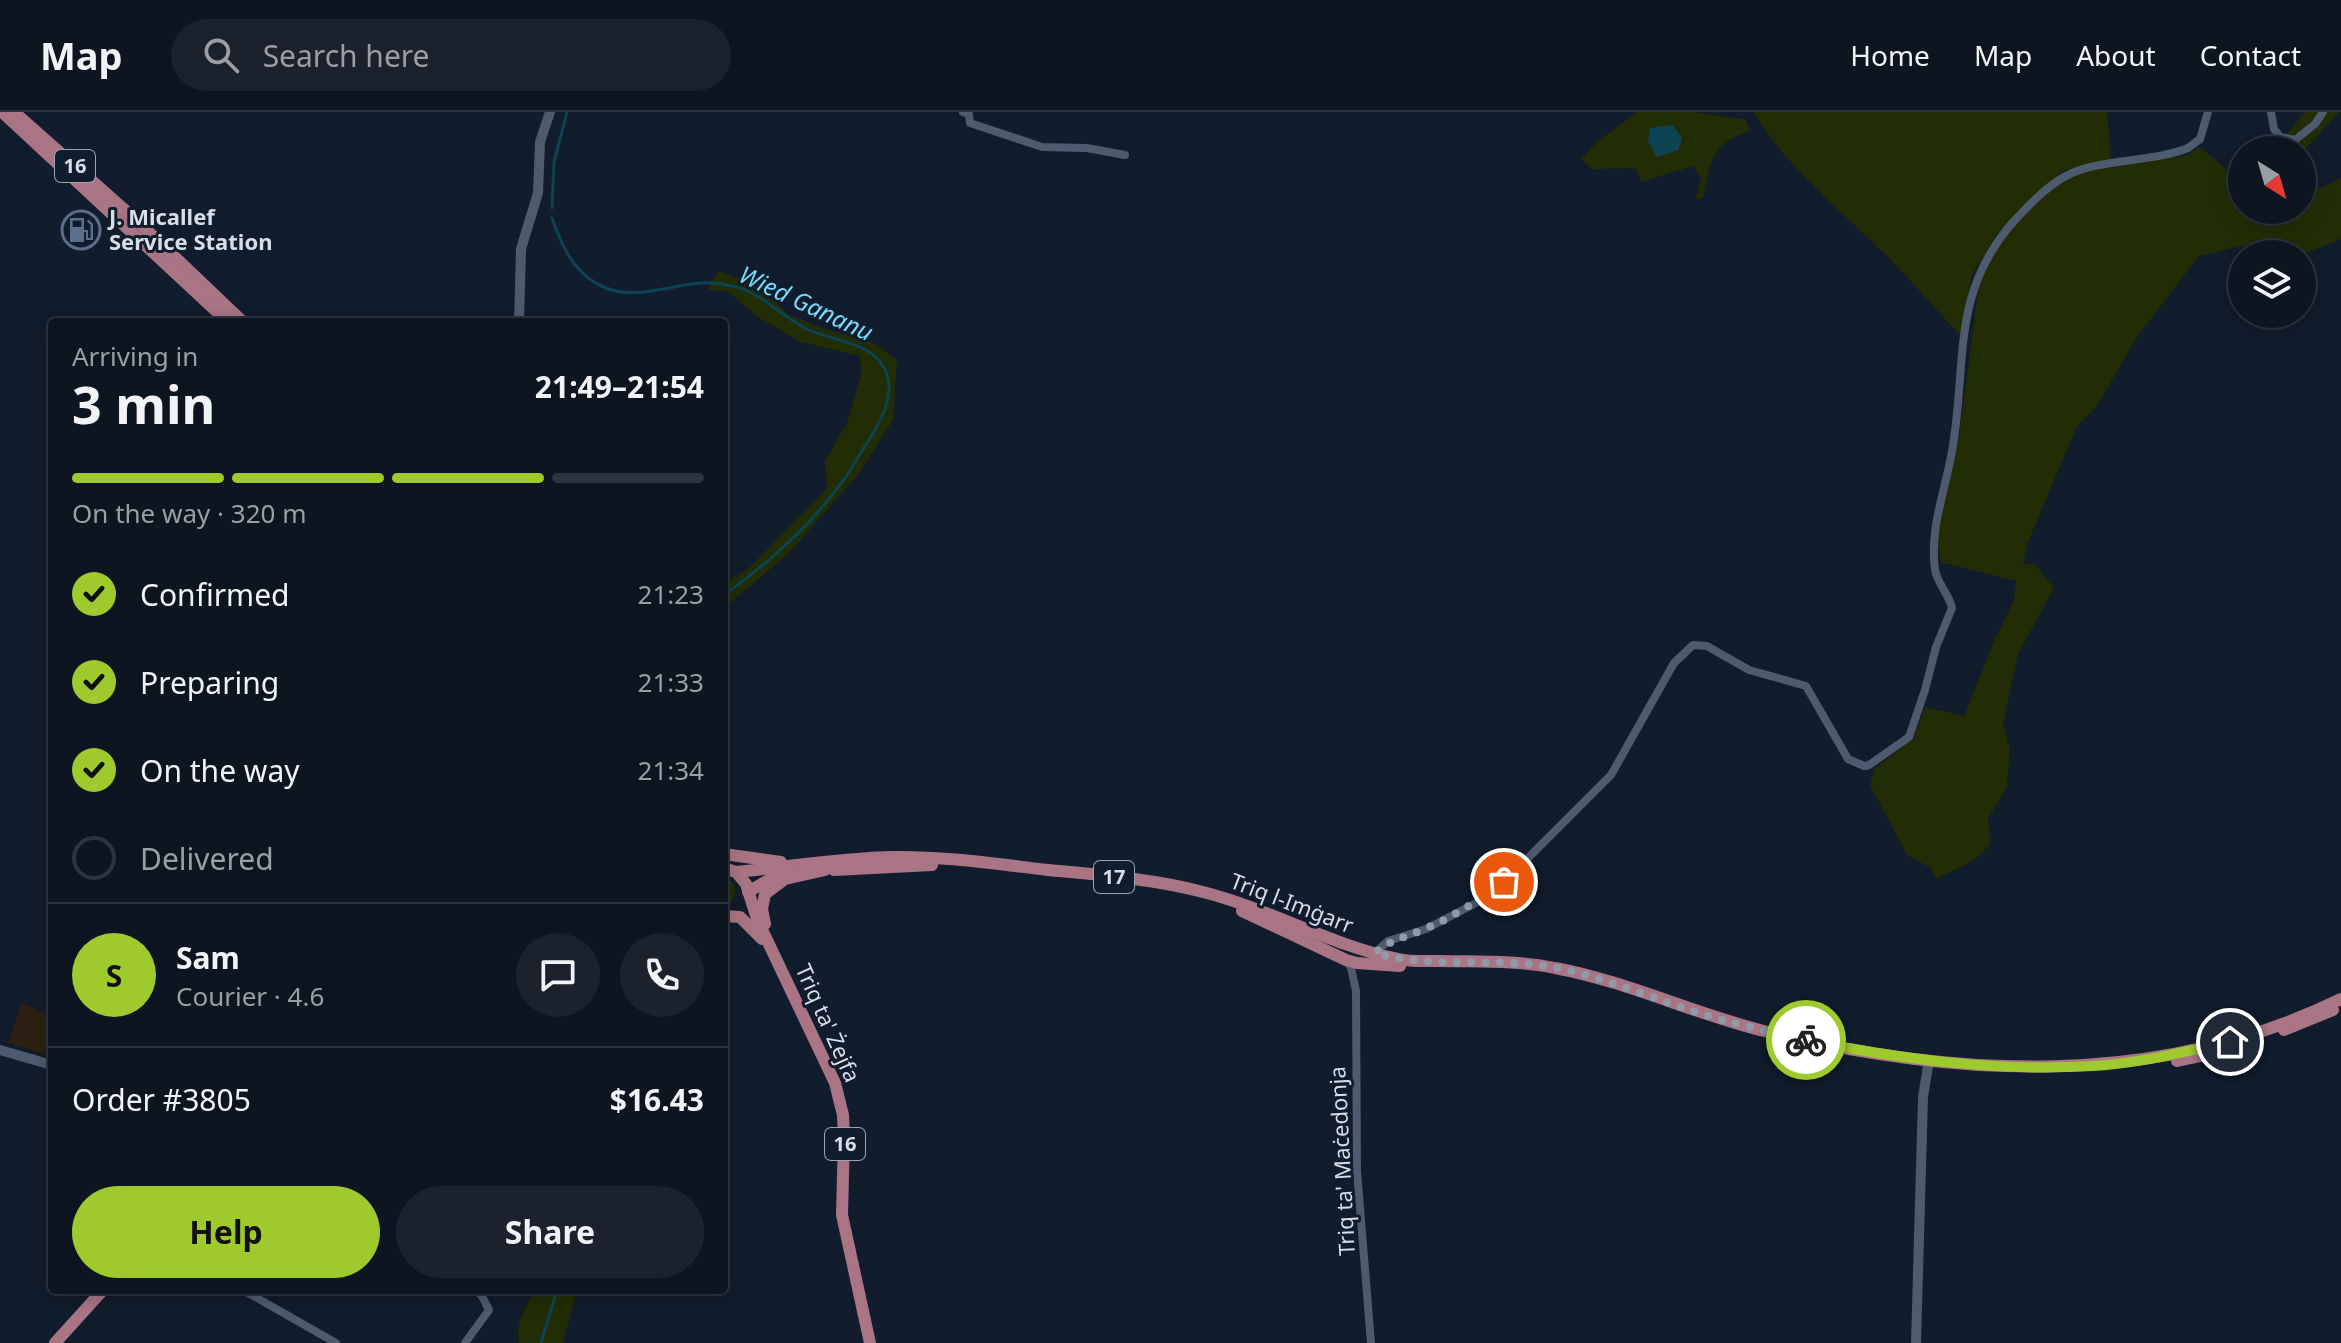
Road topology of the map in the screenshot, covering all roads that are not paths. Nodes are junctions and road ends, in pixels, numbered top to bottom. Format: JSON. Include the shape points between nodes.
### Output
{"nodes":[{"id":1,"x":2,"y":112,"type":"edge"},
{"id":2,"x":14,"y":112,"type":"edge"},
{"id":3,"x":550,"y":112,"type":"edge"},
{"id":4,"x":963,"y":112,"type":"edge"},
{"id":5,"x":2208,"y":112,"type":"edge"},
{"id":6,"x":2271,"y":112,"type":"edge"},
{"id":7,"x":2323,"y":112,"type":"edge"},
{"id":8,"x":1125,"y":155,"type":"dead end"},
{"id":9,"x":224,"y":318,"type":"edge"},
{"id":10,"x":239,"y":318,"type":"edge"},
{"id":11,"x":519,"y":318,"type":"edge"},
{"id":12,"x":728,"y":854,"type":"edge"},
{"id":13,"x":888,"y":857,"type":"junction"},
{"id":14,"x":730,"y":870,"type":"edge"},
{"id":15,"x":825,"y":870,"type":"junction"},
{"id":16,"x":748,"y":896,"type":"junction"},
{"id":17,"x":729,"y":916,"type":"edge"},
{"id":18,"x":776,"y":957,"type":"junction"},
{"id":19,"x":1370,"y":958,"type":"junction"},
{"id":20,"x":1346,"y":960,"type":"junction"},
{"id":21,"x":1353,"y":977,"type":"junction"},
{"id":22,"x":2341,"y":999,"type":"edge"},
{"id":23,"x":2341,"y":1007,"type":"edge"},
{"id":24,"x":0,"y":1050,"type":"edge"},
{"id":25,"x":48,"y":1064,"type":"edge"},
{"id":26,"x":1928,"y":1066,"type":"junction"},
{"id":27,"x":99,"y":1294,"type":"edge"},
{"id":28,"x":250,"y":1294,"type":"edge"},
{"id":29,"x":481,"y":1294,"type":"edge"},
{"id":30,"x":55,"y":1343,"type":"edge"},
{"id":31,"x":336,"y":1343,"type":"edge"},
{"id":32,"x":465,"y":1343,"type":"edge"},
{"id":33,"x":870,"y":1343,"type":"edge"},
{"id":34,"x":1371,"y":1343,"type":"edge"},
{"id":35,"x":1916,"y":1343,"type":"edge"}],
"edges":[{"from":1,"to":9,"type":"main road","number":"16"},
{"from":2,"to":10,"type":"main road","number":"16"},
{"from":3,"to":11,"type":"street","via":[[540,142],[539,187],[520,255]]},
{"from":4,"to":8,"type":"street","via":[[970,123],[1042,147]]},
{"from":5,"to":19,"type":"street","via":[[2200,139],[2188,148],[2074,172],[2056,182],[2010,226],[1978,275],[1962,342],[1953,447],[1935,524],[1936,573],[1952,608],[1908,739],[1869,765],[1854,763],[1806,686],[1749,670],[1707,646],[1693,645],[1674,663],[1611,775],[1504,882],[1426,929],[1388,941]]},
{"from":6,"to":7,"type":"street","via":[[2280,137],[2295,140]]},
{"from":12,"to":13,"type":"main road","via":[[788,862]]},
{"from":13,"to":14,"type":"main road","name":"Triq l-Imġarr","number":"17"},
{"from":13,"to":19,"type":"main road","name":"Triq l-Imġarr","number":"17","via":[[941,858],[1187,888],[1236,901]]},
{"from":14,"to":16,"type":"main road","number":"16","via":[[742,878]]},
{"from":15,"to":16,"type":"main road","name":"Triq l-Imġarr","number":"17","via":[[787,873]]},
{"from":15,"to":18,"type":"main road","via":[[785,879],[765,894],[763,917]]},
{"from":15,"to":20,"type":"main road","name":"Triq l-Imġarr","number":"17","via":[[941,864],[1158,891],[1233,908]]},
{"from":16,"to":17,"type":"main road","number":"16","via":[[745,908]]},
{"from":16,"to":18,"type":"main road","name":"Triq ta' Żejfa","number":"16"},
{"from":17,"to":18,"type":"main road","name":"Triq ta' Żejfa","number":"16","via":[[748,923]]},
{"from":18,"to":33,"type":"main road","name":"Triq ta' Żejfa","number":"16","via":[[838,1090],[845,1145],[842,1215]]},
{"from":19,"to":20,"type":"main road","name":"Triq l-Imġarr","number":"17"},
{"from":19,"to":21,"type":"street"},
{"from":19,"to":22,"type":"main road","name":"Triq l-Imġarr","number":"17","via":[[1553,967],[1697,1013],[1826,1044],[1961,1064],[2054,1068],[2146,1060],[2230,1042]]},
{"from":19,"to":26,"type":"main road","name":"Triq l-Imġarr","number":"17","via":[[1404,967],[1553,974],[1766,1039]]},
{"from":20,"to":21,"type":"street","name":"Triq ta' Maċedonja"},
{"from":21,"to":34,"type":"street","name":"Triq ta' Maċedonja","via":[[1357,1171]]},
{"from":23,"to":26,"type":"main road","name":"Triq l-Imġarr","number":"17","via":[[2231,1049],[2148,1067],[2052,1074]]},
{"from":24,"to":25,"type":"street"},
{"from":26,"to":35,"type":"street"},
{"from":27,"to":30,"type":"main road"},
{"from":28,"to":31,"type":"street"},
{"from":29,"to":32,"type":"street","via":[[489,1310]]}]}
